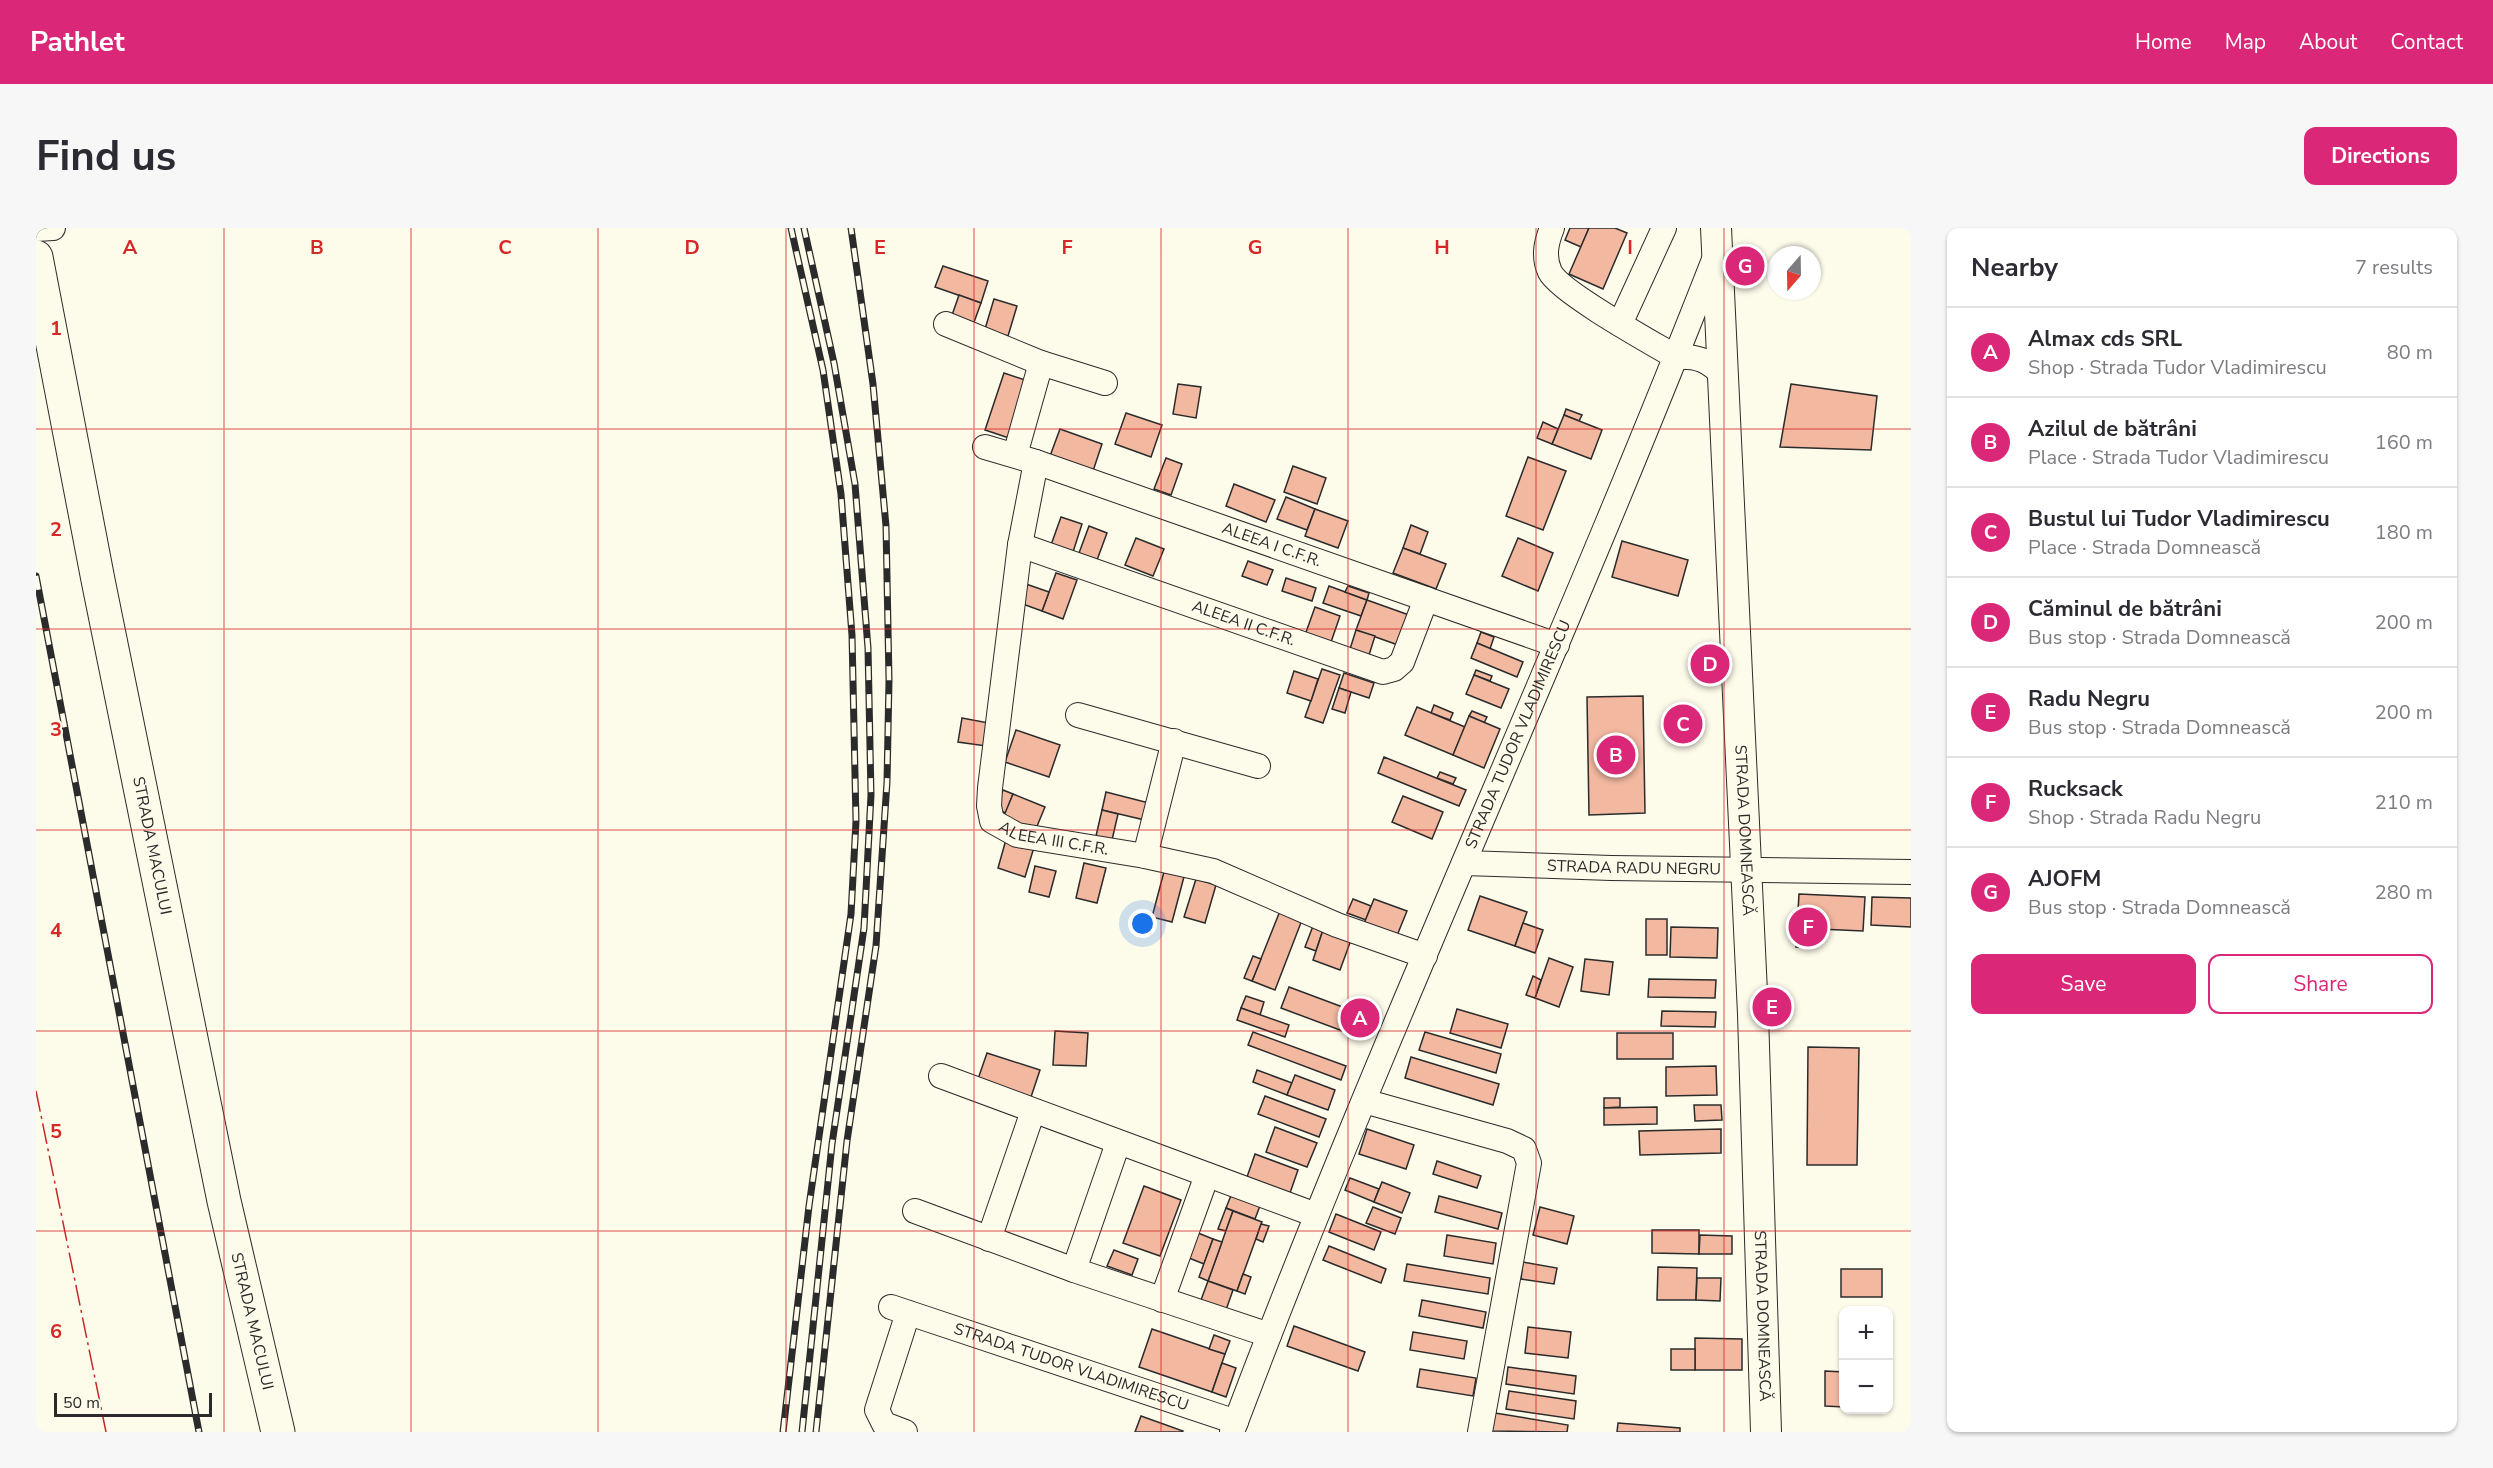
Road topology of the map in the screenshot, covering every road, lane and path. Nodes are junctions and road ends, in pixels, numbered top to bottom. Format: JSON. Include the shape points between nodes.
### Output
{"nodes":[{"id":1,"x":53,"y":228,"type":"edge"},
{"id":2,"x":1552,"y":228,"type":"edge"},
{"id":3,"x":1665,"y":228,"type":"edge"},
{"id":4,"x":36,"y":229,"type":"edge"},
{"id":5,"x":1716,"y":240,"type":"edge"},
{"id":6,"x":36,"y":257,"type":"edge"},
{"id":7,"x":946,"y":324,"type":"dead end"},
{"id":8,"x":1620,"y":324,"type":"junction"},
{"id":9,"x":1676,"y":357,"type":"junction"},
{"id":10,"x":1041,"y":363,"type":"junction"},
{"id":11,"x":1724,"y":377,"type":"junction"},
{"id":12,"x":1105,"y":383,"type":"dead end"},
{"id":13,"x":985,"y":447,"type":"dead end"},
{"id":14,"x":1026,"y":459,"type":"junction"},
{"id":15,"x":1020,"y":545,"type":"junction"},
{"id":16,"x":1426,"y":599,"type":"junction"},
{"id":17,"x":1557,"y":645,"type":"junction"},
{"id":18,"x":1078,"y":715,"type":"dead end"},
{"id":19,"x":1174,"y":741,"type":"junction"},
{"id":20,"x":1258,"y":766,"type":"dead end"},
{"id":21,"x":1145,"y":856,"type":"junction"},
{"id":22,"x":1464,"y":863,"type":"junction"},
{"id":23,"x":1746,"y":870,"type":"junction"},
{"id":24,"x":1911,"y":872,"type":"edge"},
{"id":25,"x":1425,"y":956,"type":"junction"},
{"id":26,"x":941,"y":1076,"type":"dead end"},
{"id":27,"x":1364,"y":1101,"type":"junction"},
{"id":28,"x":1033,"y":1111,"type":"junction"},
{"id":29,"x":1118,"y":1143,"type":"junction"},
{"id":30,"x":1207,"y":1175,"type":"junction"},
{"id":31,"x":915,"y":1211,"type":"dead end"},
{"id":32,"x":1316,"y":1215,"type":"junction"},
{"id":33,"x":989,"y":1239,"type":"junction"},
{"id":34,"x":1074,"y":1270,"type":"junction"},
{"id":35,"x":1162,"y":1300,"type":"junction"},
{"id":36,"x":1269,"y":1335,"type":"junction"},
{"id":37,"x":1234,"y":1427,"type":"edge"},
{"id":38,"x":278,"y":1432,"type":"edge"},
{"id":39,"x":905,"y":1432,"type":"edge"},
{"id":40,"x":1480,"y":1432,"type":"edge"},
{"id":41,"x":1766,"y":1432,"type":"edge"}],
"edges":[{"from":1,"to":4,"type":"street"},
{"from":2,"to":8,"type":"street","via":[[1546,248],[1546,262],[1552,275]]},
{"from":3,"to":8,"type":"street"},
{"from":5,"to":9,"type":"street","name":"STRADA TUDOR VLADIMIRESCU"},
{"from":5,"to":11,"type":"main road","name":"STRADA DOMNEASCĂ"},
{"from":6,"to":38,"type":"highway","name":"STRADA MACULUI","via":[[217,1168]]},
{"from":7,"to":10,"type":"street"},
{"from":8,"to":9,"type":"street"},
{"from":9,"to":11,"type":"street","via":[[1705,359]]},
{"from":9,"to":17,"type":"street","name":"STRADA TUDOR VLADIMIRESCU"},
{"from":10,"to":12,"type":"street"},
{"from":10,"to":14,"type":"street","name":"ALEEA III C.F.R."},
{"from":11,"to":23,"type":"main road","name":"STRADA DOMNEASCĂ"},
{"from":13,"to":14,"type":"street","name":"ALEEA I C.F.R."},
{"from":14,"to":15,"type":"street","name":"ALEEA III C.F.R."},
{"from":14,"to":16,"type":"street","name":"ALEEA I C.F.R."},
{"from":15,"to":16,"type":"street","name":"ALEEA II C.F.R.","via":[[1383,672],[1402,662]]},
{"from":15,"to":21,"type":"street","name":"ALEEA III C.F.R.","via":[[990,788],[992,822],[1017,835]]},
{"from":16,"to":17,"type":"street","name":"ALEEA I C.F.R."},
{"from":17,"to":22,"type":"street","name":"STRADA TUDOR VLADIMIRESCU"},
{"from":18,"to":19,"type":"street"},
{"from":19,"to":20,"type":"street"},
{"from":19,"to":21,"type":"street"},
{"from":21,"to":25,"type":"street","name":"ALEEA III C.F.R.","via":[[1214,871],[1337,925]]},
{"from":22,"to":23,"type":"street","name":"STRADA RADU NEGRU"},
{"from":22,"to":25,"type":"street","name":"STRADA TUDOR VLADIMIRESCU"},
{"from":23,"to":24,"type":"street","name":"STRADA RADU NEGRU"},
{"from":23,"to":41,"type":"main road","name":"STRADA DOMNEASCĂ"},
{"from":25,"to":27,"type":"street","name":"STRADA TUDOR VLADIMIRESCU"},
{"from":26,"to":28,"type":"street"},
{"from":27,"to":32,"type":"street","name":"STRADA TUDOR VLADIMIRESCU"},
{"from":27,"to":40,"type":"street","via":[[1507,1141],[1524,1149],[1529,1163]]},
{"from":28,"to":29,"type":"street"},
{"from":28,"to":33,"type":"street"},
{"from":29,"to":30,"type":"street"},
{"from":29,"to":34,"type":"street"},
{"from":30,"to":32,"type":"street"},
{"from":30,"to":35,"type":"street"},
{"from":31,"to":33,"type":"street"},
{"from":32,"to":36,"type":"street","name":"STRADA TUDOR VLADIMIRESCU"},
{"from":33,"to":34,"type":"street"},
{"from":34,"to":35,"type":"street"},
{"from":35,"to":36,"type":"street"},
{"from":36,"to":37,"type":"street","name":"STRADA TUDOR VLADIMIRESCU"},
{"from":37,"to":39,"type":"street","name":"STRADA TUDOR VLADIMIRESCU","via":[[900,1310],[876,1410],[884,1424]]}]}
